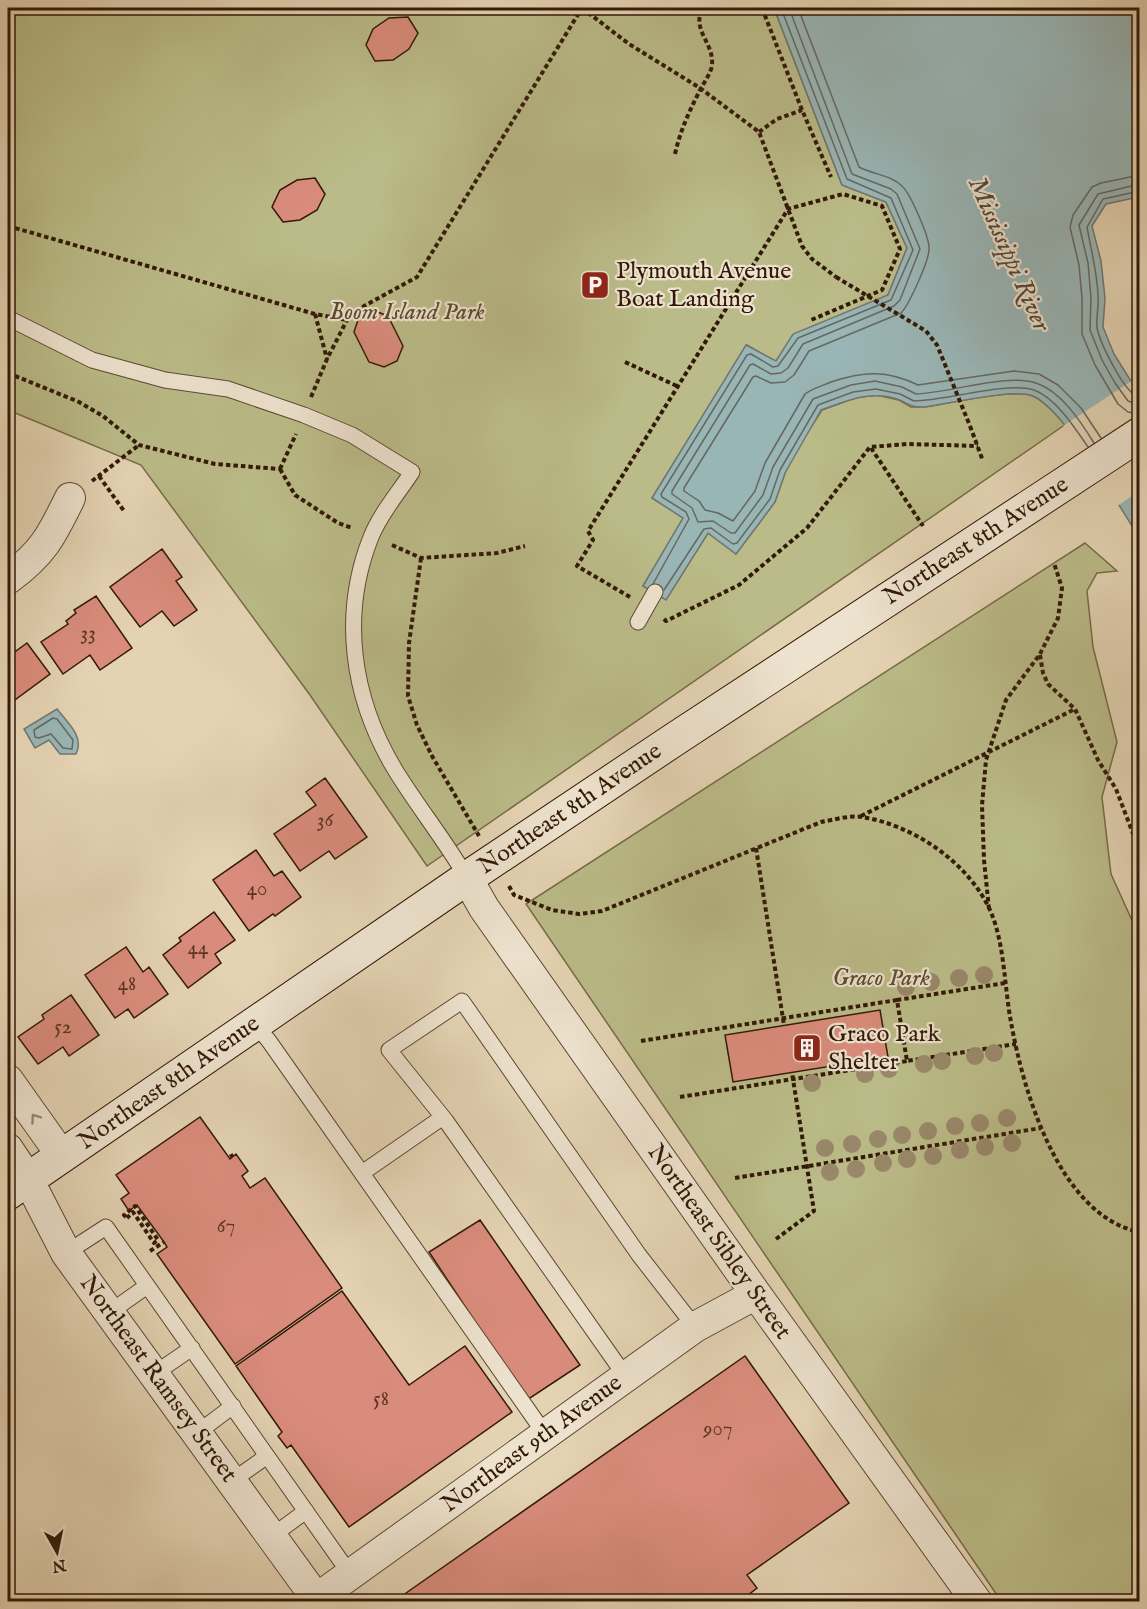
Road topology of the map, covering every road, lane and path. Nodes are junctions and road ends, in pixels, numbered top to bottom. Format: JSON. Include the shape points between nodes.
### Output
{"nodes":[{"id":1,"x":582,"y":8,"type":"edge"},
{"id":2,"x":702,"y":8,"type":"edge"},
{"id":3,"x":762,"y":8,"type":"edge"},
{"id":4,"x":700,"y":88,"type":"junction"},
{"id":5,"x":802,"y":110,"type":"junction"},
{"id":6,"x":759,"y":132,"type":"junction"},
{"id":7,"x":675,"y":154,"type":"dead end"},
{"id":8,"x":831,"y":177,"type":"dead end"},
{"id":9,"x":788,"y":209,"type":"junction"},
{"id":10,"x":8,"y":226,"type":"edge"},
{"id":11,"x":315,"y":314,"type":"junction"},
{"id":12,"x":8,"y":318,"type":"edge"},
{"id":13,"x":347,"y":320,"type":"junction"},
{"id":14,"x":811,"y":320,"type":"dead end"},
{"id":15,"x":327,"y":358,"type":"junction"},
{"id":16,"x":625,"y":362,"type":"dead end"},
{"id":17,"x":8,"y":373,"type":"edge"},
{"id":18,"x":679,"y":387,"type":"junction"},
{"id":19,"x":304,"y":415,"type":"junction"},
{"id":20,"x":1140,"y":434,"type":"edge"},
{"id":21,"x":139,"y":445,"type":"junction"},
{"id":22,"x":978,"y":446,"type":"junction"},
{"id":23,"x":870,"y":447,"type":"junction"},
{"id":24,"x":983,"y":461,"type":"dead end"},
{"id":25,"x":280,"y":470,"type":"junction"},
{"id":26,"x":99,"y":476,"type":"junction"},
{"id":27,"x":70,"y":498,"type":"joint"},
{"id":28,"x":124,"y":511,"type":"dead end"},
{"id":29,"x":923,"y":526,"type":"dead end"},
{"id":30,"x":358,"y":530,"type":"dead end"},
{"id":31,"x":388,"y":544,"type":"dead end"},
{"id":32,"x":525,"y":546,"type":"dead end"},
{"id":33,"x":421,"y":558,"type":"junction"},
{"id":34,"x":1054,"y":563,"type":"dead end"},
{"id":35,"x":8,"y":579,"type":"edge"},
{"id":36,"x":655,"y":592,"type":"dead end"},
{"id":37,"x":646,"y":607,"type":"junction"},
{"id":38,"x":638,"y":622,"type":"dead end"},
{"id":39,"x":1040,"y":654,"type":"junction"},
{"id":40,"x":1075,"y":709,"type":"junction"},
{"id":41,"x":990,"y":752,"type":"junction"},
{"id":42,"x":860,"y":816,"type":"junction"},
{"id":43,"x":756,"y":848,"type":"junction"},
{"id":44,"x":1140,"y":852,"type":"edge"},
{"id":45,"x":495,"y":860,"type":"junction"},
{"id":46,"x":467,"y":878,"type":"junction"},
{"id":47,"x":990,"y":909,"type":"junction"},
{"id":48,"x":1005,"y":983,"type":"junction"},
{"id":49,"x":897,"y":1000,"type":"junction"},
{"id":50,"x":783,"y":1018,"type":"junction"},
{"id":51,"x":255,"y":1024,"type":"junction"},
{"id":52,"x":784,"y":1026,"type":"dead end"},
{"id":53,"x":641,"y":1041,"type":"dead end"},
{"id":54,"x":1016,"y":1044,"type":"junction"},
{"id":55,"x":907,"y":1061,"type":"junction"},
{"id":56,"x":792,"y":1073,"type":"dead end"},
{"id":57,"x":793,"y":1079,"type":"junction"},
{"id":58,"x":8,"y":1080,"type":"edge"},
{"id":59,"x":680,"y":1097,"type":"dead end"},
{"id":60,"x":443,"y":1117,"type":"junction"},
{"id":61,"x":1041,"y":1128,"type":"junction"},
{"id":62,"x":8,"y":1149,"type":"edge"},
{"id":63,"x":62,"y":1156,"type":"junction"},
{"id":64,"x":807,"y":1167,"type":"junction"},
{"id":65,"x":362,"y":1173,"type":"junction"},
{"id":66,"x":735,"y":1178,"type":"dead end"},
{"id":67,"x":18,"y":1186,"type":"edge"},
{"id":68,"x":124,"y":1215,"type":"dead end"},
{"id":69,"x":131,"y":1225,"type":"dead end"},
{"id":70,"x":1140,"y":1232,"type":"edge"},
{"id":71,"x":776,"y":1239,"type":"dead end"},
{"id":72,"x":164,"y":1242,"type":"dead end"},
{"id":73,"x":154,"y":1243,"type":"junction"},
{"id":74,"x":66,"y":1253,"type":"junction"},
{"id":75,"x":147,"y":1286,"type":"junction"},
{"id":76,"x":756,"y":1294,"type":"junction"},
{"id":77,"x":110,"y":1312,"type":"junction"},
{"id":78,"x":696,"y":1328,"type":"junction"},
{"id":79,"x":192,"y":1348,"type":"junction"},
{"id":80,"x":154,"y":1374,"type":"junction"},
{"id":81,"x":626,"y":1377,"type":"junction"},
{"id":82,"x":233,"y":1406,"type":"junction"},
{"id":83,"x":197,"y":1433,"type":"junction"},
{"id":84,"x":545,"y":1434,"type":"junction"},
{"id":85,"x":267,"y":1456,"type":"junction"},
{"id":86,"x":232,"y":1481,"type":"junction"},
{"id":87,"x":306,"y":1511,"type":"junction"},
{"id":88,"x":272,"y":1536,"type":"junction"},
{"id":89,"x":350,"y":1574,"type":"junction"},
{"id":90,"x":316,"y":1600,"type":"edge"},
{"id":91,"x":977,"y":1602,"type":"edge"}],
"edges":[{"from":1,"to":4,"type":"path","via":[[629,44]]},
{"from":1,"to":13,"type":"path","via":[[417,277],[364,306]]},
{"from":2,"to":4,"type":"path","via":[[699,25],[712,66]]},
{"from":3,"to":5,"type":"path"},
{"from":4,"to":6,"type":"path"},
{"from":4,"to":7,"type":"path","via":[[681,128]]},
{"from":5,"to":6,"type":"path","via":[[777,119]]},
{"from":5,"to":8,"type":"path"},
{"from":6,"to":9,"type":"path"},
{"from":9,"to":14,"type":"path","via":[[843,194],[882,206],[900,249],[882,290]]},
{"from":9,"to":18,"type":"path"},
{"from":9,"to":22,"type":"path","bridge":true,"via":[[802,246],[812,259],[926,331],[937,345]]},
{"from":10,"to":11,"type":"path"},
{"from":11,"to":13,"type":"path"},
{"from":11,"to":15,"type":"path"},
{"from":12,"to":19,"type":"lane","via":[[92,360],[165,380],[228,389]]},
{"from":13,"to":15,"type":"path"},
{"from":15,"to":19,"type":"path"},
{"from":16,"to":18,"type":"path"},
{"from":17,"to":21,"type":"path","via":[[79,402]]},
{"from":18,"to":37,"type":"path","via":[[588,531],[593,540],[577,566]]},
{"from":19,"to":25,"type":"path"},
{"from":19,"to":46,"type":"lane","via":[[352,435],[412,472],[371,536],[357,585],[353,648],[373,725],[394,767]]},
{"from":20,"to":45,"type":"main road","name":"Northeast 8th Avenue"},
{"from":21,"to":25,"type":"path","via":[[216,464]]},
{"from":21,"to":26,"type":"path"},
{"from":22,"to":23,"type":"path"},
{"from":22,"to":24,"type":"path"},
{"from":23,"to":29,"type":"path"},
{"from":23,"to":37,"type":"path","via":[[807,528],[739,585],[666,621]]},
{"from":25,"to":30,"type":"path","via":[[295,495],[338,523]]},
{"from":26,"to":27,"type":"path"},
{"from":26,"to":28,"type":"path"},
{"from":27,"to":35,"type":"street","via":[[47,543]]},
{"from":31,"to":33,"type":"path"},
{"from":32,"to":33,"type":"path","via":[[497,553]]},
{"from":33,"to":45,"type":"path","via":[[409,643],[408,696],[432,756]]},
{"from":34,"to":39,"type":"path","via":[[1062,588],[1058,618]]},
{"from":36,"to":37,"type":"lane"},
{"from":37,"to":38,"type":"lane"},
{"from":39,"to":40,"type":"path","via":[[1048,684]]},
{"from":39,"to":41,"type":"path","via":[[1006,700]]},
{"from":40,"to":41,"type":"path"},
{"from":40,"to":44,"type":"path","via":[[1116,789]]},
{"from":41,"to":42,"type":"path"},
{"from":41,"to":47,"type":"path","via":[[982,805]]},
{"from":42,"to":43,"type":"path","via":[[821,822]]},
{"from":42,"to":47,"type":"path","via":[[899,827],[937,847],[964,872]]},
{"from":43,"to":45,"type":"path","via":[[602,911],[579,914],[552,910],[514,895]]},
{"from":43,"to":50,"type":"path"},
{"from":45,"to":46,"type":"main road","name":"Northeast 8th Avenue"},
{"from":46,"to":51,"type":"main road","name":"Northeast 8th Avenue"},
{"from":46,"to":76,"type":"street","name":"Northeast Sibley Street"},
{"from":47,"to":48,"type":"path"},
{"from":48,"to":49,"type":"path"},
{"from":48,"to":54,"type":"path"},
{"from":49,"to":50,"type":"path"},
{"from":49,"to":55,"type":"path"},
{"from":50,"to":52,"type":"path"},
{"from":50,"to":53,"type":"path"},
{"from":51,"to":63,"type":"main road","name":"Northeast 8th Avenue"},
{"from":51,"to":65,"type":"lane"},
{"from":54,"to":55,"type":"path"},
{"from":54,"to":61,"type":"path"},
{"from":55,"to":57,"type":"path"},
{"from":56,"to":57,"type":"path"},
{"from":57,"to":59,"type":"path"},
{"from":57,"to":64,"type":"path"},
{"from":63,"to":58,"type":"street","one_way":true},
{"from":60,"to":65,"type":"lane"},
{"from":60,"to":78,"type":"lane","via":[[389,1050],[462,1001],[639,1255]]},
{"from":60,"to":81,"type":"lane"},
{"from":61,"to":64,"type":"path"},
{"from":61,"to":70,"type":"path","via":[[1061,1170],[1089,1205],[1125,1230]]},
{"from":62,"to":67,"type":"street","name":"Northeast Ramsey Street"},
{"from":63,"to":67,"type":"main road","name":"Northeast 8th Avenue"},
{"from":64,"to":66,"type":"path"},
{"from":64,"to":71,"type":"path","via":[[814,1211]]},
{"from":65,"to":84,"type":"lane"},
{"from":67,"to":74,"type":"street","name":"Northeast Ramsey Street"},
{"from":68,"to":73,"type":"path","via":[[135,1206],[158,1240]]},
{"from":69,"to":73,"type":"path","via":[[126,1217],[133,1212]]},
{"from":72,"to":73,"type":"path","via":[[151,1252],[147,1247]]},
{"from":74,"to":75,"type":"lane","via":[[106,1227]]},
{"from":74,"to":77,"type":"street","name":"Northeast Ramsey Street"},
{"from":75,"to":77,"type":"lane"},
{"from":75,"to":79,"type":"lane"},
{"from":76,"to":78,"type":"street","name":"Northeast 9th Avenue"},
{"from":76,"to":91,"type":"street","name":"Northeast Sibley Street"},
{"from":77,"to":80,"type":"street","name":"Northeast Ramsey Street"},
{"from":78,"to":81,"type":"street","name":"Northeast 9th Avenue"},
{"from":79,"to":80,"type":"lane"},
{"from":79,"to":82,"type":"lane"},
{"from":80,"to":83,"type":"street","name":"Northeast Ramsey Street"},
{"from":81,"to":84,"type":"street","name":"Northeast 9th Avenue"},
{"from":82,"to":83,"type":"lane"},
{"from":82,"to":85,"type":"lane"},
{"from":83,"to":86,"type":"street","name":"Northeast Ramsey Street"},
{"from":84,"to":89,"type":"street","name":"Northeast 9th Avenue"},
{"from":85,"to":86,"type":"lane"},
{"from":85,"to":87,"type":"lane"},
{"from":86,"to":88,"type":"street","name":"Northeast Ramsey Street"},
{"from":87,"to":88,"type":"lane"},
{"from":87,"to":89,"type":"lane"},
{"from":88,"to":90,"type":"street","name":"Northeast Ramsey Street"},
{"from":89,"to":90,"type":"street","name":"Northeast 9th Avenue"}]}
